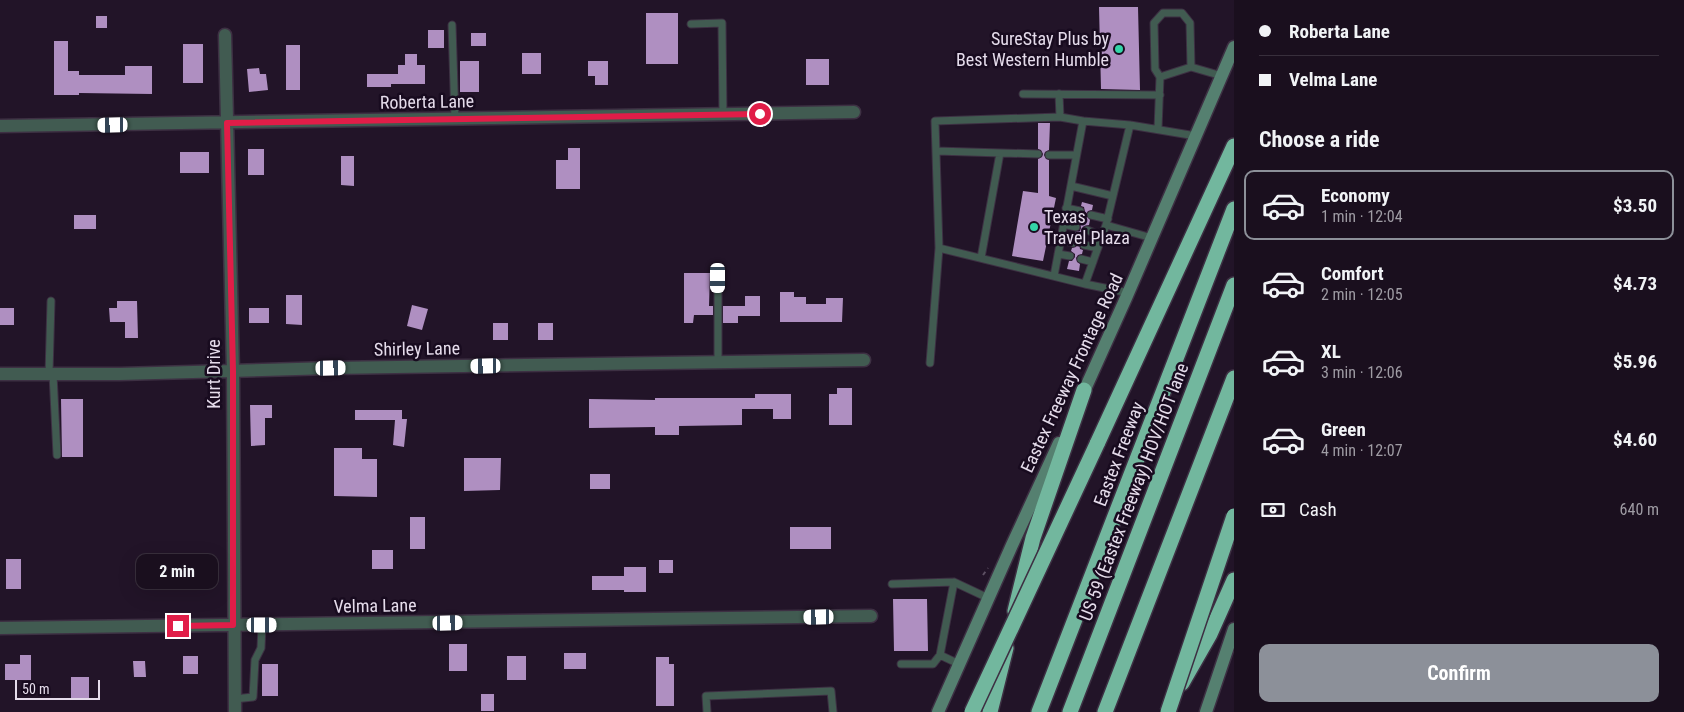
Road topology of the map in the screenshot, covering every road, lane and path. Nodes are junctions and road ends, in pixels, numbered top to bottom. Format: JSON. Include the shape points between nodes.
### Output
{"nodes":[{"id":1,"x":691,"y":24,"type":"dead end"},
{"id":2,"x":452,"y":25,"type":"dead end"},
{"id":3,"x":225,"y":35,"type":"dead end"},
{"id":4,"x":1234,"y":47,"type":"edge"},
{"id":5,"x":1191,"y":67,"type":"junction"},
{"id":6,"x":1222,"y":76,"type":"junction"},
{"id":7,"x":1160,"y":77,"type":"junction"},
{"id":8,"x":1023,"y":94,"type":"dead end"},
{"id":9,"x":1059,"y":94,"type":"junction"},
{"id":10,"x":1160,"y":95,"type":"junction"},
{"id":11,"x":854,"y":112,"type":"dead end"},
{"id":12,"x":723,"y":115,"type":"junction"},
{"id":13,"x":1060,"y":117,"type":"junction"},
{"id":14,"x":455,"y":119,"type":"junction"},
{"id":15,"x":1083,"y":121,"type":"junction"},
{"id":16,"x":227,"y":123,"type":"junction"},
{"id":17,"x":1130,"y":125,"type":"junction"},
{"id":18,"x":0,"y":126,"type":"edge"},
{"id":19,"x":1158,"y":129,"type":"junction"},
{"id":20,"x":1196,"y":136,"type":"junction"},
{"id":21,"x":1234,"y":146,"type":"edge"},
{"id":22,"x":936,"y":151,"type":"junction"},
{"id":23,"x":1000,"y":153,"type":"junction"},
{"id":24,"x":1038,"y":154,"type":"dead end"},
{"id":25,"x":1049,"y":155,"type":"dead end"},
{"id":26,"x":1076,"y":155,"type":"junction"},
{"id":27,"x":1071,"y":186,"type":"junction"},
{"id":28,"x":1113,"y":196,"type":"junction"},
{"id":29,"x":1066,"y":208,"type":"junction"},
{"id":30,"x":1234,"y":209,"type":"edge"},
{"id":31,"x":1080,"y":211,"type":"dead end"},
{"id":32,"x":1091,"y":215,"type":"dead end"},
{"id":33,"x":1107,"y":222,"type":"junction"},
{"id":34,"x":1064,"y":224,"type":"junction"},
{"id":35,"x":1076,"y":227,"type":"dead end"},
{"id":36,"x":1088,"y":230,"type":"dead end"},
{"id":37,"x":1102,"y":236,"type":"junction"},
{"id":38,"x":1152,"y":238,"type":"junction"},
{"id":39,"x":1060,"y":240,"type":"junction"},
{"id":40,"x":1073,"y":243,"type":"dead end"},
{"id":41,"x":1084,"y":245,"type":"dead end"},
{"id":42,"x":939,"y":248,"type":"junction"},
{"id":43,"x":1098,"y":248,"type":"junction"},
{"id":44,"x":1058,"y":254,"type":"junction"},
{"id":45,"x":1070,"y":256,"type":"dead end"},
{"id":46,"x":981,"y":258,"type":"junction"},
{"id":47,"x":1081,"y":258,"type":"dead end"},
{"id":48,"x":1093,"y":262,"type":"junction"},
{"id":49,"x":1054,"y":276,"type":"junction"},
{"id":50,"x":718,"y":278,"type":"dead end"},
{"id":51,"x":1085,"y":284,"type":"junction"},
{"id":52,"x":1234,"y":285,"type":"edge"},
{"id":53,"x":1114,"y":290,"type":"junction"},
{"id":54,"x":1128,"y":293,"type":"junction"},
{"id":55,"x":51,"y":301,"type":"dead end"},
{"id":56,"x":864,"y":360,"type":"dead end"},
{"id":57,"x":718,"y":362,"type":"junction"},
{"id":58,"x":1083,"y":362,"type":"dead end"},
{"id":59,"x":930,"y":363,"type":"dead end"},
{"id":60,"x":233,"y":371,"type":"junction"},
{"id":61,"x":0,"y":374,"type":"edge"},
{"id":62,"x":51,"y":374,"type":"junction"},
{"id":63,"x":1234,"y":378,"type":"edge"},
{"id":64,"x":1084,"y":390,"type":"junction"},
{"id":65,"x":1064,"y":406,"type":"dead end"},
{"id":66,"x":1048,"y":441,"type":"dead end"},
{"id":67,"x":57,"y":456,"type":"dead end"},
{"id":68,"x":1234,"y":516,"type":"edge"},
{"id":69,"x":991,"y":564,"type":"dead end"},
{"id":70,"x":983,"y":575,"type":"dead end"},
{"id":71,"x":1234,"y":580,"type":"edge"},
{"id":72,"x":954,"y":582,"type":"junction"},
{"id":73,"x":892,"y":584,"type":"dead end"},
{"id":74,"x":988,"y":598,"type":"junction"},
{"id":75,"x":871,"y":616,"type":"dead end"},
{"id":76,"x":233,"y":625,"type":"junction"},
{"id":77,"x":262,"y":625,"type":"junction"},
{"id":78,"x":0,"y":628,"type":"edge"},
{"id":79,"x":1234,"y":629,"type":"edge"},
{"id":80,"x":940,"y":655,"type":"junction"},
{"id":81,"x":900,"y":664,"type":"dead end"},
{"id":82,"x":959,"y":664,"type":"junction"},
{"id":83,"x":234,"y":699,"type":"junction"},
{"id":84,"x":235,"y":712,"type":"edge"},
{"id":85,"x":707,"y":712,"type":"edge"},
{"id":86,"x":833,"y":712,"type":"edge"},
{"id":87,"x":938,"y":712,"type":"edge"},
{"id":88,"x":972,"y":712,"type":"edge"},
{"id":89,"x":990,"y":712,"type":"edge"},
{"id":90,"x":1039,"y":712,"type":"edge"},
{"id":91,"x":1070,"y":712,"type":"edge"},
{"id":92,"x":1106,"y":712,"type":"edge"},
{"id":93,"x":1166,"y":712,"type":"edge"},
{"id":94,"x":1206,"y":712,"type":"edge"}],
"edges":[{"from":1,"to":12,"type":"lane","via":[[722,23]]},
{"from":2,"to":14,"type":"lane"},
{"from":3,"to":16,"type":"street","name":"Kurt Drive"},
{"from":4,"to":6,"type":"main road","name":"Eastex Freeway Frontage Road"},
{"from":5,"to":6,"type":"lane"},
{"from":5,"to":7,"type":"lane"},
{"from":5,"to":7,"type":"lane","via":[[1190,22],[1182,14],[1163,14],[1154,23],[1155,69]]},
{"from":6,"to":20,"type":"main road","name":"Eastex Freeway Frontage Road"},
{"from":7,"to":10,"type":"lane"},
{"from":8,"to":9,"type":"lane"},
{"from":9,"to":10,"type":"lane"},
{"from":9,"to":13,"type":"lane"},
{"from":10,"to":19,"type":"lane"},
{"from":11,"to":12,"type":"street","name":"Roberta Lane"},
{"from":12,"to":14,"type":"street","name":"Roberta Lane"},
{"from":13,"to":15,"type":"lane"},
{"from":13,"to":22,"type":"lane","via":[[935,121]]},
{"from":14,"to":16,"type":"street","name":"Roberta Lane"},
{"from":15,"to":17,"type":"lane"},
{"from":15,"to":26,"type":"lane"},
{"from":16,"to":18,"type":"street","name":"Roberta Lane"},
{"from":16,"to":60,"type":"street","name":"Kurt Drive"},
{"from":17,"to":19,"type":"lane"},
{"from":17,"to":28,"type":"lane"},
{"from":19,"to":20,"type":"lane"},
{"from":20,"to":38,"type":"main road","name":"Eastex Freeway Frontage Road"},
{"from":21,"to":88,"type":"highway","bridge":true},
{"from":22,"to":23,"type":"lane"},
{"from":22,"to":42,"type":"lane"},
{"from":23,"to":24,"type":"lane"},
{"from":23,"to":46,"type":"lane"},
{"from":25,"to":26,"type":"lane"},
{"from":26,"to":27,"type":"lane"},
{"from":27,"to":28,"type":"lane"},
{"from":27,"to":29,"type":"lane"},
{"from":28,"to":33,"type":"lane"},
{"from":29,"to":31,"type":"lane"},
{"from":29,"to":34,"type":"lane"},
{"from":30,"to":90,"type":"highway","name":"Eastex Freeway"},
{"from":32,"to":33,"type":"lane"},
{"from":33,"to":37,"type":"lane"},
{"from":33,"to":38,"type":"lane"},
{"from":34,"to":35,"type":"lane"},
{"from":34,"to":39,"type":"lane"},
{"from":36,"to":37,"type":"lane"},
{"from":37,"to":43,"type":"lane"},
{"from":38,"to":54,"type":"main road","name":"Eastex Freeway Frontage Road"},
{"from":39,"to":40,"type":"lane"},
{"from":39,"to":44,"type":"lane"},
{"from":41,"to":43,"type":"lane"},
{"from":42,"to":46,"type":"lane"},
{"from":42,"to":59,"type":"lane"},
{"from":43,"to":48,"type":"lane"},
{"from":44,"to":45,"type":"lane"},
{"from":44,"to":49,"type":"lane"},
{"from":46,"to":49,"type":"lane"},
{"from":47,"to":48,"type":"lane"},
{"from":48,"to":51,"type":"lane"},
{"from":49,"to":51,"type":"lane"},
{"from":50,"to":57,"type":"lane"},
{"from":51,"to":53,"type":"lane"},
{"from":52,"to":91,"type":"highway","name":"US 59 (Eastex Freeway) HOV/HOT lane"},
{"from":53,"to":54,"type":"lane"},
{"from":53,"to":58,"type":"path"},
{"from":54,"to":64,"type":"main road","name":"Eastex Freeway Frontage Road"},
{"from":55,"to":62,"type":"lane"},
{"from":56,"to":57,"type":"street","name":"Shirley Lane"},
{"from":57,"to":60,"type":"street","name":"Shirley Lane"},
{"from":60,"to":62,"type":"street","name":"Shirley Lane"},
{"from":60,"to":76,"type":"street","name":"Kurt Drive"},
{"from":61,"to":62,"type":"street","name":"Shirley Lane"},
{"from":62,"to":67,"type":"lane"},
{"from":63,"to":92,"type":"highway"},
{"from":64,"to":74,"type":"main road","name":"Eastex Freeway Frontage Road"},
{"from":64,"to":89,"type":"highway","via":[[1033,538]]},
{"from":65,"to":66,"type":"path"},
{"from":68,"to":93,"type":"highway","bridge":true},
{"from":69,"to":70,"type":"path"},
{"from":71,"to":93,"type":"highway","via":[[1210,634]]},
{"from":72,"to":73,"type":"lane"},
{"from":72,"to":74,"type":"lane"},
{"from":72,"to":80,"type":"lane"},
{"from":74,"to":82,"type":"main road","name":"Eastex Freeway Frontage Road"},
{"from":75,"to":77,"type":"street","name":"Velma Lane"},
{"from":76,"to":77,"type":"street","name":"Velma Lane"},
{"from":76,"to":78,"type":"street","name":"Velma Lane"},
{"from":76,"to":83,"type":"street","name":"Kurt Drive"},
{"from":77,"to":83,"type":"lane","via":[[261,648],[255,660],[253,697]]},
{"from":79,"to":94,"type":"main road"},
{"from":80,"to":81,"type":"lane","via":[[933,664]]},
{"from":80,"to":82,"type":"lane"},
{"from":82,"to":87,"type":"main road","name":"Eastex Freeway Frontage Road"},
{"from":83,"to":84,"type":"street","name":"Kurt Drive"},
{"from":85,"to":86,"type":"lane","via":[[706,696],[831,691]]}]}
